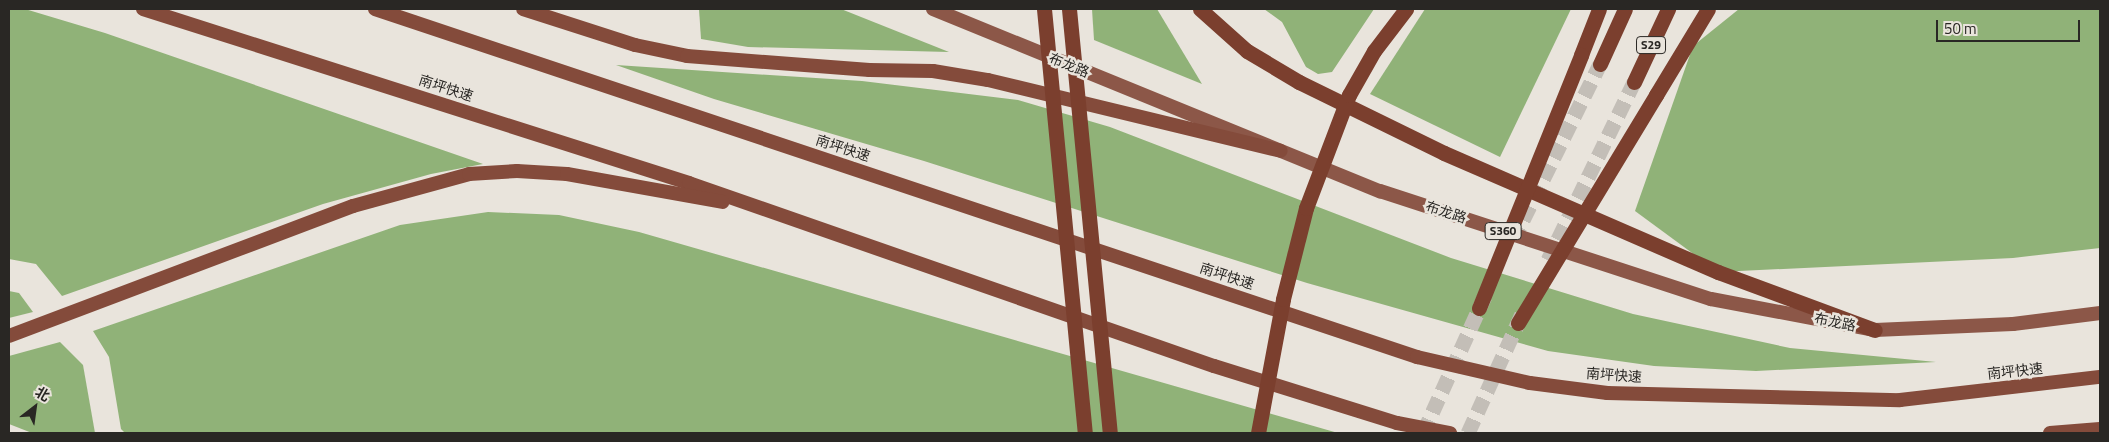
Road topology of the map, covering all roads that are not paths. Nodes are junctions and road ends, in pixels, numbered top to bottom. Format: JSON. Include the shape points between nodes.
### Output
{"nodes":[{"id":1,"x":142,"y":9,"type":"edge"},
{"id":2,"x":375,"y":9,"type":"edge"},
{"id":3,"x":523,"y":9,"type":"edge"},
{"id":4,"x":933,"y":9,"type":"edge"},
{"id":5,"x":1044,"y":9,"type":"edge"},
{"id":6,"x":1069,"y":9,"type":"edge"},
{"id":7,"x":1200,"y":9,"type":"edge"},
{"id":8,"x":1406,"y":9,"type":"edge"},
{"id":9,"x":1599,"y":9,"type":"edge"},
{"id":10,"x":1625,"y":9,"type":"edge"},
{"id":11,"x":1668,"y":9,"type":"edge"},
{"id":12,"x":1708,"y":9,"type":"edge"},
{"id":13,"x":1600,"y":64,"type":"tunnel mouth"},
{"id":14,"x":1634,"y":82,"type":"tunnel mouth"},
{"id":15,"x":1281,"y":151,"type":"junction"},
{"id":16,"x":810,"y":225,"type":"junction"},
{"id":17,"x":1479,"y":308,"type":"tunnel mouth"},
{"id":18,"x":2100,"y":313,"type":"edge"},
{"id":19,"x":1518,"y":322,"type":"tunnel mouth"},
{"id":20,"x":1875,"y":330,"type":"junction"},
{"id":21,"x":9,"y":336,"type":"edge"},
{"id":22,"x":2100,"y":377,"type":"edge"},
{"id":23,"x":2100,"y":429,"type":"edge"},
{"id":24,"x":1085,"y":433,"type":"edge"},
{"id":25,"x":1110,"y":433,"type":"edge"},
{"id":26,"x":1258,"y":433,"type":"edge"},
{"id":27,"x":1450,"y":433,"type":"edge"},
{"id":28,"x":2050,"y":433,"type":"edge"}],
"edges":[{"from":1,"to":16,"type":"highway","name":"南坪快速","via":[[689,183]]},
{"from":2,"to":22,"type":"highway","name":"南坪快速","via":[[1417,357],[1530,383],[1606,393],[1900,400]]},
{"from":3,"to":15,"type":"highway","via":[[636,45],[687,56],[832,68],[933,71],[979,78]]},
{"from":4,"to":15,"type":"main road","name":"布龙路","number":"S360"},
{"from":5,"to":24,"type":"highway","bridge":true},
{"from":6,"to":25,"type":"highway","bridge":true},
{"from":7,"to":20,"type":"highway","via":[[1248,51],[1299,82],[1444,153],[1718,272]]},
{"from":8,"to":26,"type":"highway","bridge":true,"via":[[1374,51],[1349,96],[1306,208],[1283,299]]},
{"from":9,"to":17,"type":"highway","bridge":true},
{"from":10,"to":13,"type":"highway"},
{"from":11,"to":14,"type":"highway","number":"S29"},
{"from":12,"to":19,"type":"highway","bridge":true},
{"from":15,"to":20,"type":"main road","name":"布龙路","number":"S360","via":[[1380,191],[1711,299]]},
{"from":16,"to":21,"type":"highway","via":[[734,204],[567,174],[469,174],[353,206]]},
{"from":16,"to":27,"type":"highway","name":"南坪快速","via":[[1214,366],[1398,422]]},
{"from":18,"to":20,"type":"main road","name":"布龙路","number":"S360","via":[[2013,324]]},
{"from":23,"to":28,"type":"highway"}]}
